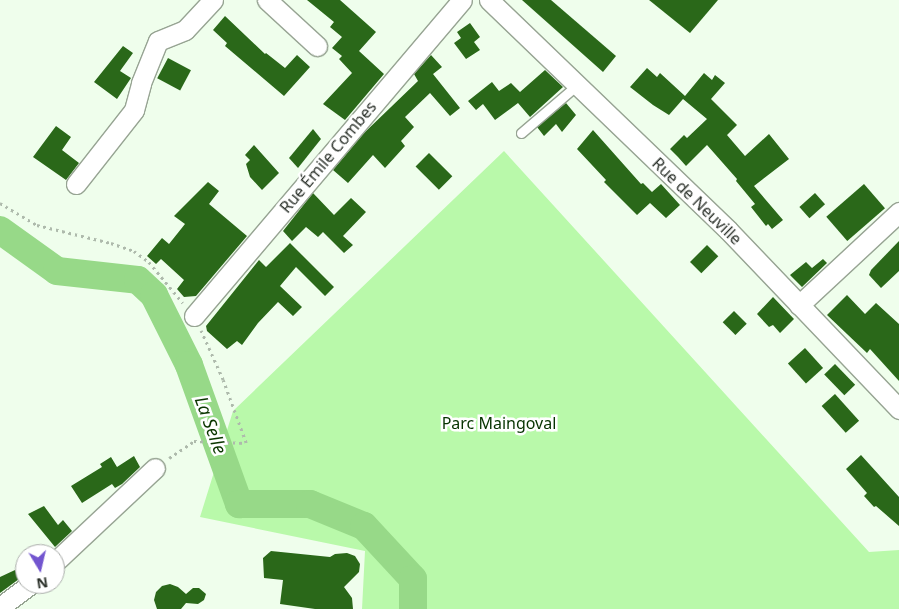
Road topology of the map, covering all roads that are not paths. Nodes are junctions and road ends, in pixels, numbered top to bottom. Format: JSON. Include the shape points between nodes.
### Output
{"nodes":[{"id":1,"x":213,"y":0,"type":"edge"},
{"id":2,"x":267,"y":0,"type":"edge"},
{"id":3,"x":462,"y":0,"type":"edge"},
{"id":4,"x":489,"y":0,"type":"edge"},
{"id":5,"x":317,"y":46,"type":"dead end"},
{"id":6,"x":577,"y":85,"type":"junction"},
{"id":7,"x":521,"y":133,"type":"dead end"},
{"id":8,"x":76,"y":184,"type":"dead end"},
{"id":9,"x":899,"y":212,"type":"edge"},
{"id":10,"x":799,"y":305,"type":"junction"},
{"id":11,"x":194,"y":316,"type":"road end"},
{"id":12,"x":899,"y":409,"type":"edge"},
{"id":13,"x":155,"y":468,"type":"road end"},
{"id":14,"x":65,"y":553,"type":"edge"},
{"id":15,"x":18,"y":594,"type":"edge"},
{"id":16,"x":0,"y":607,"type":"edge"}],
"edges":[{"from":1,"to":8,"type":"street","via":[[185,30],[158,41],[134,110]]},
{"from":2,"to":5,"type":"street"},
{"from":3,"to":11,"type":"street","name":"Rue Émile Combes"},
{"from":4,"to":6,"type":"street","name":"Rue de Neuville"},
{"from":6,"to":7,"type":"lane"},
{"from":6,"to":10,"type":"street","name":"Rue de Neuville","via":[[728,230]]},
{"from":9,"to":10,"type":"street"},
{"from":10,"to":12,"type":"street","name":"Rue de Neuville"},
{"from":13,"to":14,"type":"street"},
{"from":15,"to":16,"type":"street"}]}
